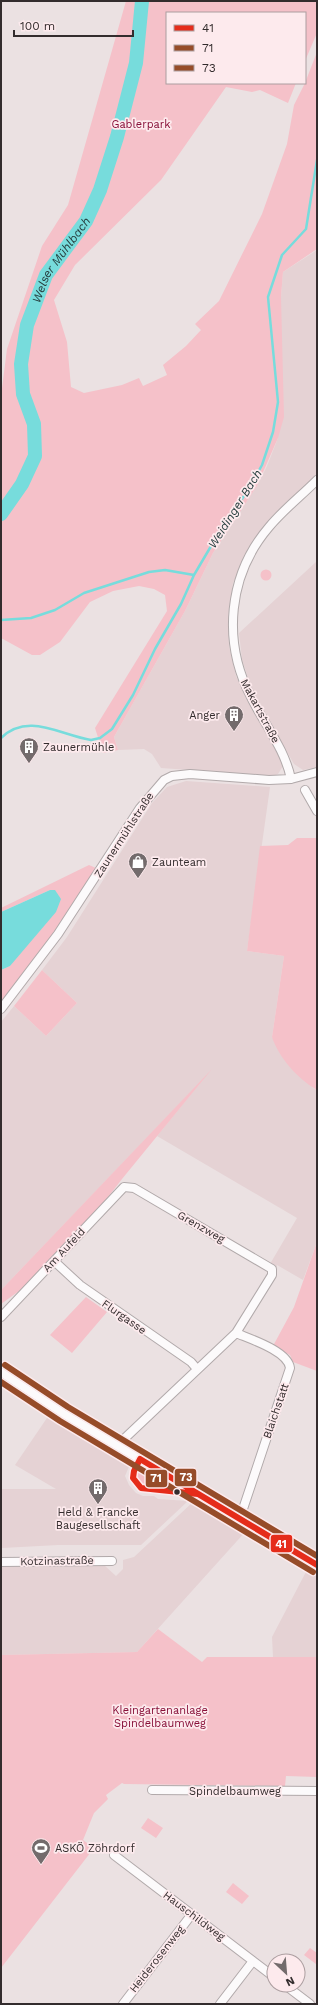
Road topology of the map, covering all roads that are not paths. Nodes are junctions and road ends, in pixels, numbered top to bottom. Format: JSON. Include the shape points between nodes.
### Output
{"nodes":[{"id":1,"x":317,"y":480,"type":"edge"},
{"id":2,"x":317,"y":772,"type":"edge"},
{"id":3,"x":291,"y":779,"type":"junction"},
{"id":4,"x":305,"y":790,"type":"dead end"},
{"id":5,"x":317,"y":811,"type":"edge"},
{"id":6,"x":1,"y":1009,"type":"edge"},
{"id":7,"x":130,"y":1187,"type":"joint"},
{"id":8,"x":54,"y":1261,"type":"junction"},
{"id":9,"x":1,"y":1317,"type":"edge"},
{"id":10,"x":236,"y":1333,"type":"junction"},
{"id":11,"x":197,"y":1369,"type":"junction"},
{"id":12,"x":1,"y":1372,"type":"edge"},
{"id":13,"x":119,"y":1447,"type":"junction"},
{"id":14,"x":237,"y":1517,"type":"junction"},
{"id":15,"x":112,"y":1561,"type":"dead end"},
{"id":16,"x":1,"y":1562,"type":"edge"},
{"id":17,"x":317,"y":1565,"type":"edge"},
{"id":18,"x":152,"y":1790,"type":"dead end"},
{"id":19,"x":317,"y":1791,"type":"edge"},
{"id":20,"x":114,"y":1855,"type":"dead end"},
{"id":21,"x":192,"y":1914,"type":"junction"},
{"id":22,"x":253,"y":1961,"type":"junction"},
{"id":23,"x":266,"y":1970,"type":"edge"},
{"id":24,"x":296,"y":1993,"type":"edge"},
{"id":25,"x":123,"y":2004,"type":"edge"},
{"id":26,"x":220,"y":2004,"type":"edge"},
{"id":27,"x":310,"y":2004,"type":"edge"}],
"edges":[{"from":1,"to":3,"type":"street","name":"Makartstraße","via":[[269,527],[251,553],[239,578],[231,628],[236,660],[244,684],[286,759]]},
{"from":2,"to":3,"type":"street","name":"Zaunermühlstraße"},
{"from":3,"to":6,"type":"street","name":"Zaunermühlstraße","via":[[180,774],[164,780],[140,808],[58,934]]},
{"from":4,"to":5,"type":"street"},
{"from":7,"to":8,"type":"street","name":"Am Aufeld","via":[[121,1190]]},
{"from":7,"to":10,"type":"street","name":"Grenzweg","via":[[272,1269],[272,1275]]},
{"from":8,"to":9,"type":"street","name":"Am Aufeld"},
{"from":8,"to":11,"type":"street","name":"Flurgasse","via":[[80,1285],[191,1362]]},
{"from":10,"to":11,"type":"street"},
{"from":10,"to":14,"type":"street","name":"Blaichstatt","via":[[282,1355],[290,1363],[243,1509]]},
{"from":11,"to":13,"type":"street","via":[[125,1438]]},
{"from":12,"to":13,"type":"street"},
{"from":13,"to":14,"type":"street"},
{"from":14,"to":17,"type":"street"},
{"from":15,"to":16,"type":"street","name":"Kotzinastraße"},
{"from":18,"to":19,"type":"street","name":"Spindelbaumweg"},
{"from":20,"to":21,"type":"street","name":"Hauschildweg"},
{"from":21,"to":22,"type":"street","name":"Hauschildweg"},
{"from":21,"to":25,"type":"street","name":"Heiderosenweg"},
{"from":22,"to":23,"type":"street","name":"Hauschildweg"},
{"from":22,"to":26,"type":"street"},
{"from":24,"to":27,"type":"street"}]}
